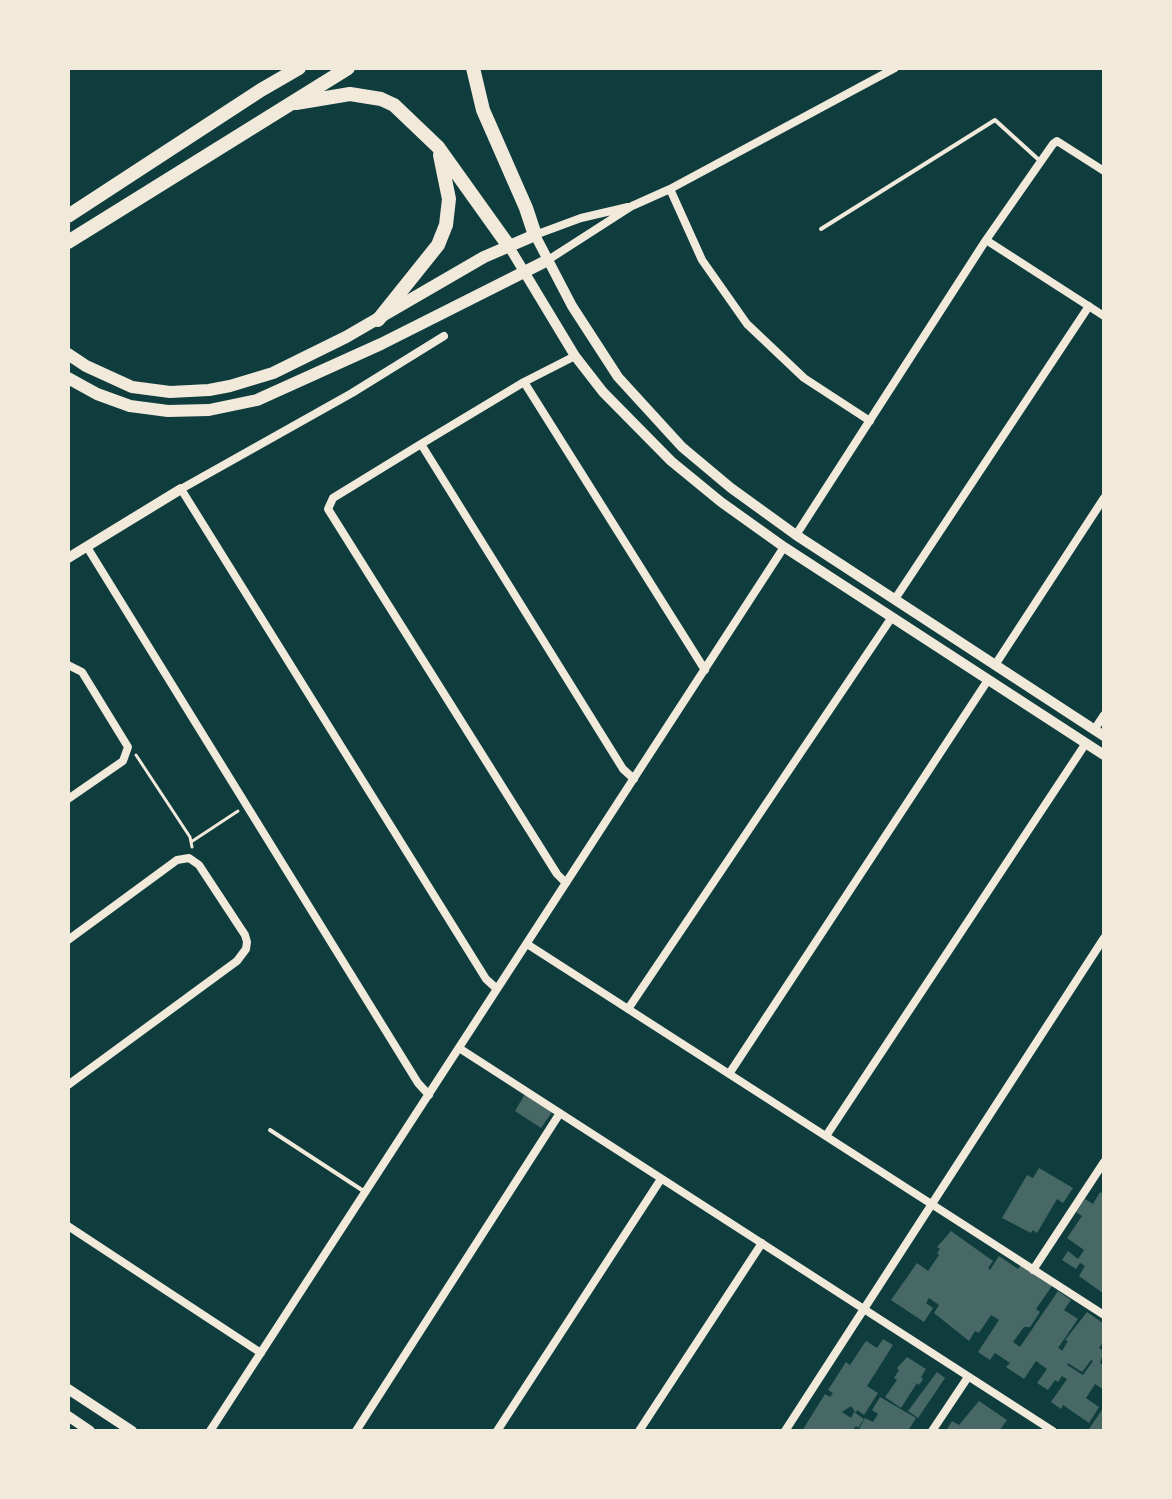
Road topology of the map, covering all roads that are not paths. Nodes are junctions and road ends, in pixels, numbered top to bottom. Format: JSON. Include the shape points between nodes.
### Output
{"nodes":[{"id":1,"x":299,"y":68,"type":"edge"},
{"id":2,"x":348,"y":68,"type":"edge"},
{"id":3,"x":473,"y":68,"type":"edge"},
{"id":4,"x":895,"y":68,"type":"edge"},
{"id":5,"x":287,"y":104,"type":"junction"},
{"id":6,"x":438,"y":147,"type":"junction"},
{"id":7,"x":1039,"y":160,"type":"junction"},
{"id":8,"x":1104,"y":171,"type":"edge"},
{"id":9,"x":670,"y":189,"type":"junction"},
{"id":10,"x":632,"y":206,"type":"junction"},
{"id":11,"x":68,"y":216,"type":"edge"},
{"id":12,"x":821,"y":229,"type":"dead end"},
{"id":13,"x":535,"y":235,"type":"junction"},
{"id":14,"x":986,"y":240,"type":"junction"},
{"id":15,"x":68,"y":242,"type":"edge"},
{"id":16,"x":508,"y":245,"type":"junction"},
{"id":17,"x":548,"y":260,"type":"junction"},
{"id":18,"x":523,"y":272,"type":"junction"},
{"id":19,"x":1089,"y":306,"type":"junction"},
{"id":20,"x":1104,"y":316,"type":"edge"},
{"id":21,"x":378,"y":320,"type":"junction"},
{"id":22,"x":444,"y":336,"type":"dead end"},
{"id":23,"x":68,"y":354,"type":"edge"},
{"id":24,"x":575,"y":356,"type":"junction"},
{"id":25,"x":68,"y":378,"type":"edge"},
{"id":26,"x":524,"y":382,"type":"junction"},
{"id":27,"x":870,"y":421,"type":"junction"},
{"id":28,"x":421,"y":444,"type":"junction"},
{"id":29,"x":181,"y":489,"type":"junction"},
{"id":30,"x":1104,"y":498,"type":"edge"},
{"id":31,"x":796,"y":535,"type":"junction"},
{"id":32,"x":87,"y":547,"type":"junction"},
{"id":33,"x":784,"y":547,"type":"junction"},
{"id":34,"x":68,"y":558,"type":"edge"},
{"id":35,"x":895,"y":599,"type":"junction"},
{"id":36,"x":892,"y":617,"type":"junction"},
{"id":37,"x":68,"y":665,"type":"edge"},
{"id":38,"x":995,"y":665,"type":"junction"},
{"id":39,"x":705,"y":670,"type":"junction"},
{"id":40,"x":988,"y":680,"type":"junction"},
{"id":41,"x":1104,"y":715,"type":"edge"},
{"id":42,"x":1099,"y":733,"type":"edge"},
{"id":43,"x":1086,"y":743,"type":"junction"},
{"id":44,"x":1104,"y":755,"type":"edge"},
{"id":45,"x":634,"y":779,"type":"junction"},
{"id":46,"x":68,"y":799,"type":"edge"},
{"id":47,"x":566,"y":883,"type":"junction"},
{"id":48,"x":1104,"y":938,"type":"edge"},
{"id":49,"x":68,"y":940,"type":"edge"},
{"id":50,"x":527,"y":944,"type":"junction"},
{"id":51,"x":497,"y":989,"type":"junction"},
{"id":52,"x":628,"y":1009,"type":"junction"},
{"id":53,"x":459,"y":1048,"type":"junction"},
{"id":54,"x":729,"y":1074,"type":"junction"},
{"id":55,"x":68,"y":1085,"type":"edge"},
{"id":56,"x":429,"y":1095,"type":"junction"},
{"id":57,"x":560,"y":1113,"type":"junction"},
{"id":58,"x":270,"y":1130,"type":"dead end"},
{"id":59,"x":826,"y":1136,"type":"junction"},
{"id":60,"x":1104,"y":1162,"type":"edge"},
{"id":61,"x":661,"y":1179,"type":"junction"},
{"id":62,"x":365,"y":1192,"type":"junction"},
{"id":63,"x":932,"y":1204,"type":"junction"},
{"id":64,"x":68,"y":1226,"type":"edge"},
{"id":65,"x":762,"y":1243,"type":"junction"},
{"id":66,"x":1033,"y":1270,"type":"junction"},
{"id":67,"x":864,"y":1309,"type":"junction"},
{"id":68,"x":1104,"y":1315,"type":"edge"},
{"id":69,"x":261,"y":1353,"type":"junction"},
{"id":70,"x":968,"y":1377,"type":"junction"},
{"id":71,"x":68,"y":1389,"type":"edge"},
{"id":72,"x":68,"y":1416,"type":"edge"},
{"id":73,"x":90,"y":1431,"type":"edge"},
{"id":74,"x":132,"y":1431,"type":"edge"},
{"id":75,"x":210,"y":1431,"type":"edge"},
{"id":76,"x":356,"y":1431,"type":"edge"},
{"id":77,"x":497,"y":1431,"type":"edge"},
{"id":78,"x":639,"y":1431,"type":"edge"},
{"id":79,"x":785,"y":1431,"type":"edge"},
{"id":80,"x":932,"y":1431,"type":"edge"},
{"id":81,"x":1053,"y":1431,"type":"edge"}],
"edges":[{"from":1,"to":11,"type":"highway"},
{"from":2,"to":5,"type":"highway"},
{"from":3,"to":13,"type":"highway","via":[[483,110]]},
{"from":4,"to":9,"type":"street"},
{"from":5,"to":6,"type":"highway","via":[[350,94],[381,99]]},
{"from":5,"to":15,"type":"highway"},
{"from":6,"to":16,"type":"highway"},
{"from":6,"to":21,"type":"highway","via":[[448,190],[446,225],[438,245]]},
{"from":7,"to":8,"type":"street","via":[[1057,141]]},
{"from":7,"to":12,"type":"lane","via":[[995,120]]},
{"from":7,"to":14,"type":"street"},
{"from":9,"to":10,"type":"street"},
{"from":9,"to":27,"type":"street","via":[[702,260],[747,324],[804,378]]},
{"from":10,"to":13,"type":"street"},
{"from":10,"to":17,"type":"street"},
{"from":13,"to":16,"type":"main road"},
{"from":13,"to":17,"type":"street"},
{"from":14,"to":19,"type":"street"},
{"from":14,"to":27,"type":"street"},
{"from":16,"to":18,"type":"street"},
{"from":16,"to":21,"type":"main road"},
{"from":17,"to":18,"type":"main road"},
{"from":17,"to":31,"type":"street","via":[[604,357],[659,425],[731,488]]},
{"from":18,"to":24,"type":"street"},
{"from":18,"to":25,"type":"main road","via":[[257,400],[209,410],[168,411],[130,406]]},
{"from":19,"to":20,"type":"street"},
{"from":19,"to":35,"type":"street"},
{"from":21,"to":23,"type":"main road","via":[[273,373],[209,390],[132,387]]},
{"from":22,"to":29,"type":"street"},
{"from":24,"to":26,"type":"street"},
{"from":24,"to":33,"type":"street","via":[[663,454]]},
{"from":26,"to":28,"type":"street"},
{"from":26,"to":39,"type":"street"},
{"from":27,"to":31,"type":"street"},
{"from":28,"to":45,"type":"street"},
{"from":28,"to":47,"type":"street","via":[[333,498],[328,509]]},
{"from":29,"to":32,"type":"street"},
{"from":29,"to":51,"type":"street"},
{"from":30,"to":38,"type":"street"},
{"from":31,"to":35,"type":"street"},
{"from":32,"to":34,"type":"street"},
{"from":32,"to":56,"type":"street"},
{"from":33,"to":36,"type":"street"},
{"from":33,"to":39,"type":"street"},
{"from":35,"to":38,"type":"street"},
{"from":36,"to":40,"type":"street"},
{"from":36,"to":52,"type":"street"},
{"from":37,"to":46,"type":"street","via":[[82,672],[126,742],[127,752],[123,761]]},
{"from":38,"to":42,"type":"street"},
{"from":39,"to":45,"type":"street"},
{"from":40,"to":43,"type":"street"},
{"from":40,"to":54,"type":"street"},
{"from":41,"to":42,"type":"street"},
{"from":43,"to":44,"type":"street"},
{"from":43,"to":59,"type":"street"},
{"from":45,"to":47,"type":"street"},
{"from":47,"to":50,"type":"street"},
{"from":48,"to":63,"type":"street"},
{"from":49,"to":55,"type":"street","via":[[177,860],[189,858],[245,935],[246,949]]},
{"from":50,"to":51,"type":"street"},
{"from":50,"to":52,"type":"street"},
{"from":51,"to":53,"type":"street"},
{"from":52,"to":54,"type":"street"},
{"from":53,"to":56,"type":"street"},
{"from":53,"to":57,"type":"street"},
{"from":54,"to":59,"type":"street"},
{"from":56,"to":62,"type":"street"},
{"from":57,"to":61,"type":"street"},
{"from":57,"to":76,"type":"street"},
{"from":58,"to":62,"type":"lane"},
{"from":59,"to":63,"type":"street"},
{"from":60,"to":66,"type":"street"},
{"from":61,"to":65,"type":"street"},
{"from":61,"to":77,"type":"street"},
{"from":62,"to":69,"type":"street"},
{"from":63,"to":66,"type":"street"},
{"from":63,"to":67,"type":"street"},
{"from":64,"to":69,"type":"street"},
{"from":65,"to":67,"type":"street"},
{"from":65,"to":78,"type":"street"},
{"from":66,"to":68,"type":"street"},
{"from":67,"to":70,"type":"street"},
{"from":67,"to":79,"type":"street"},
{"from":69,"to":75,"type":"street"},
{"from":70,"to":80,"type":"street"},
{"from":70,"to":81,"type":"street"},
{"from":71,"to":74,"type":"street"},
{"from":72,"to":73,"type":"street"}]}
